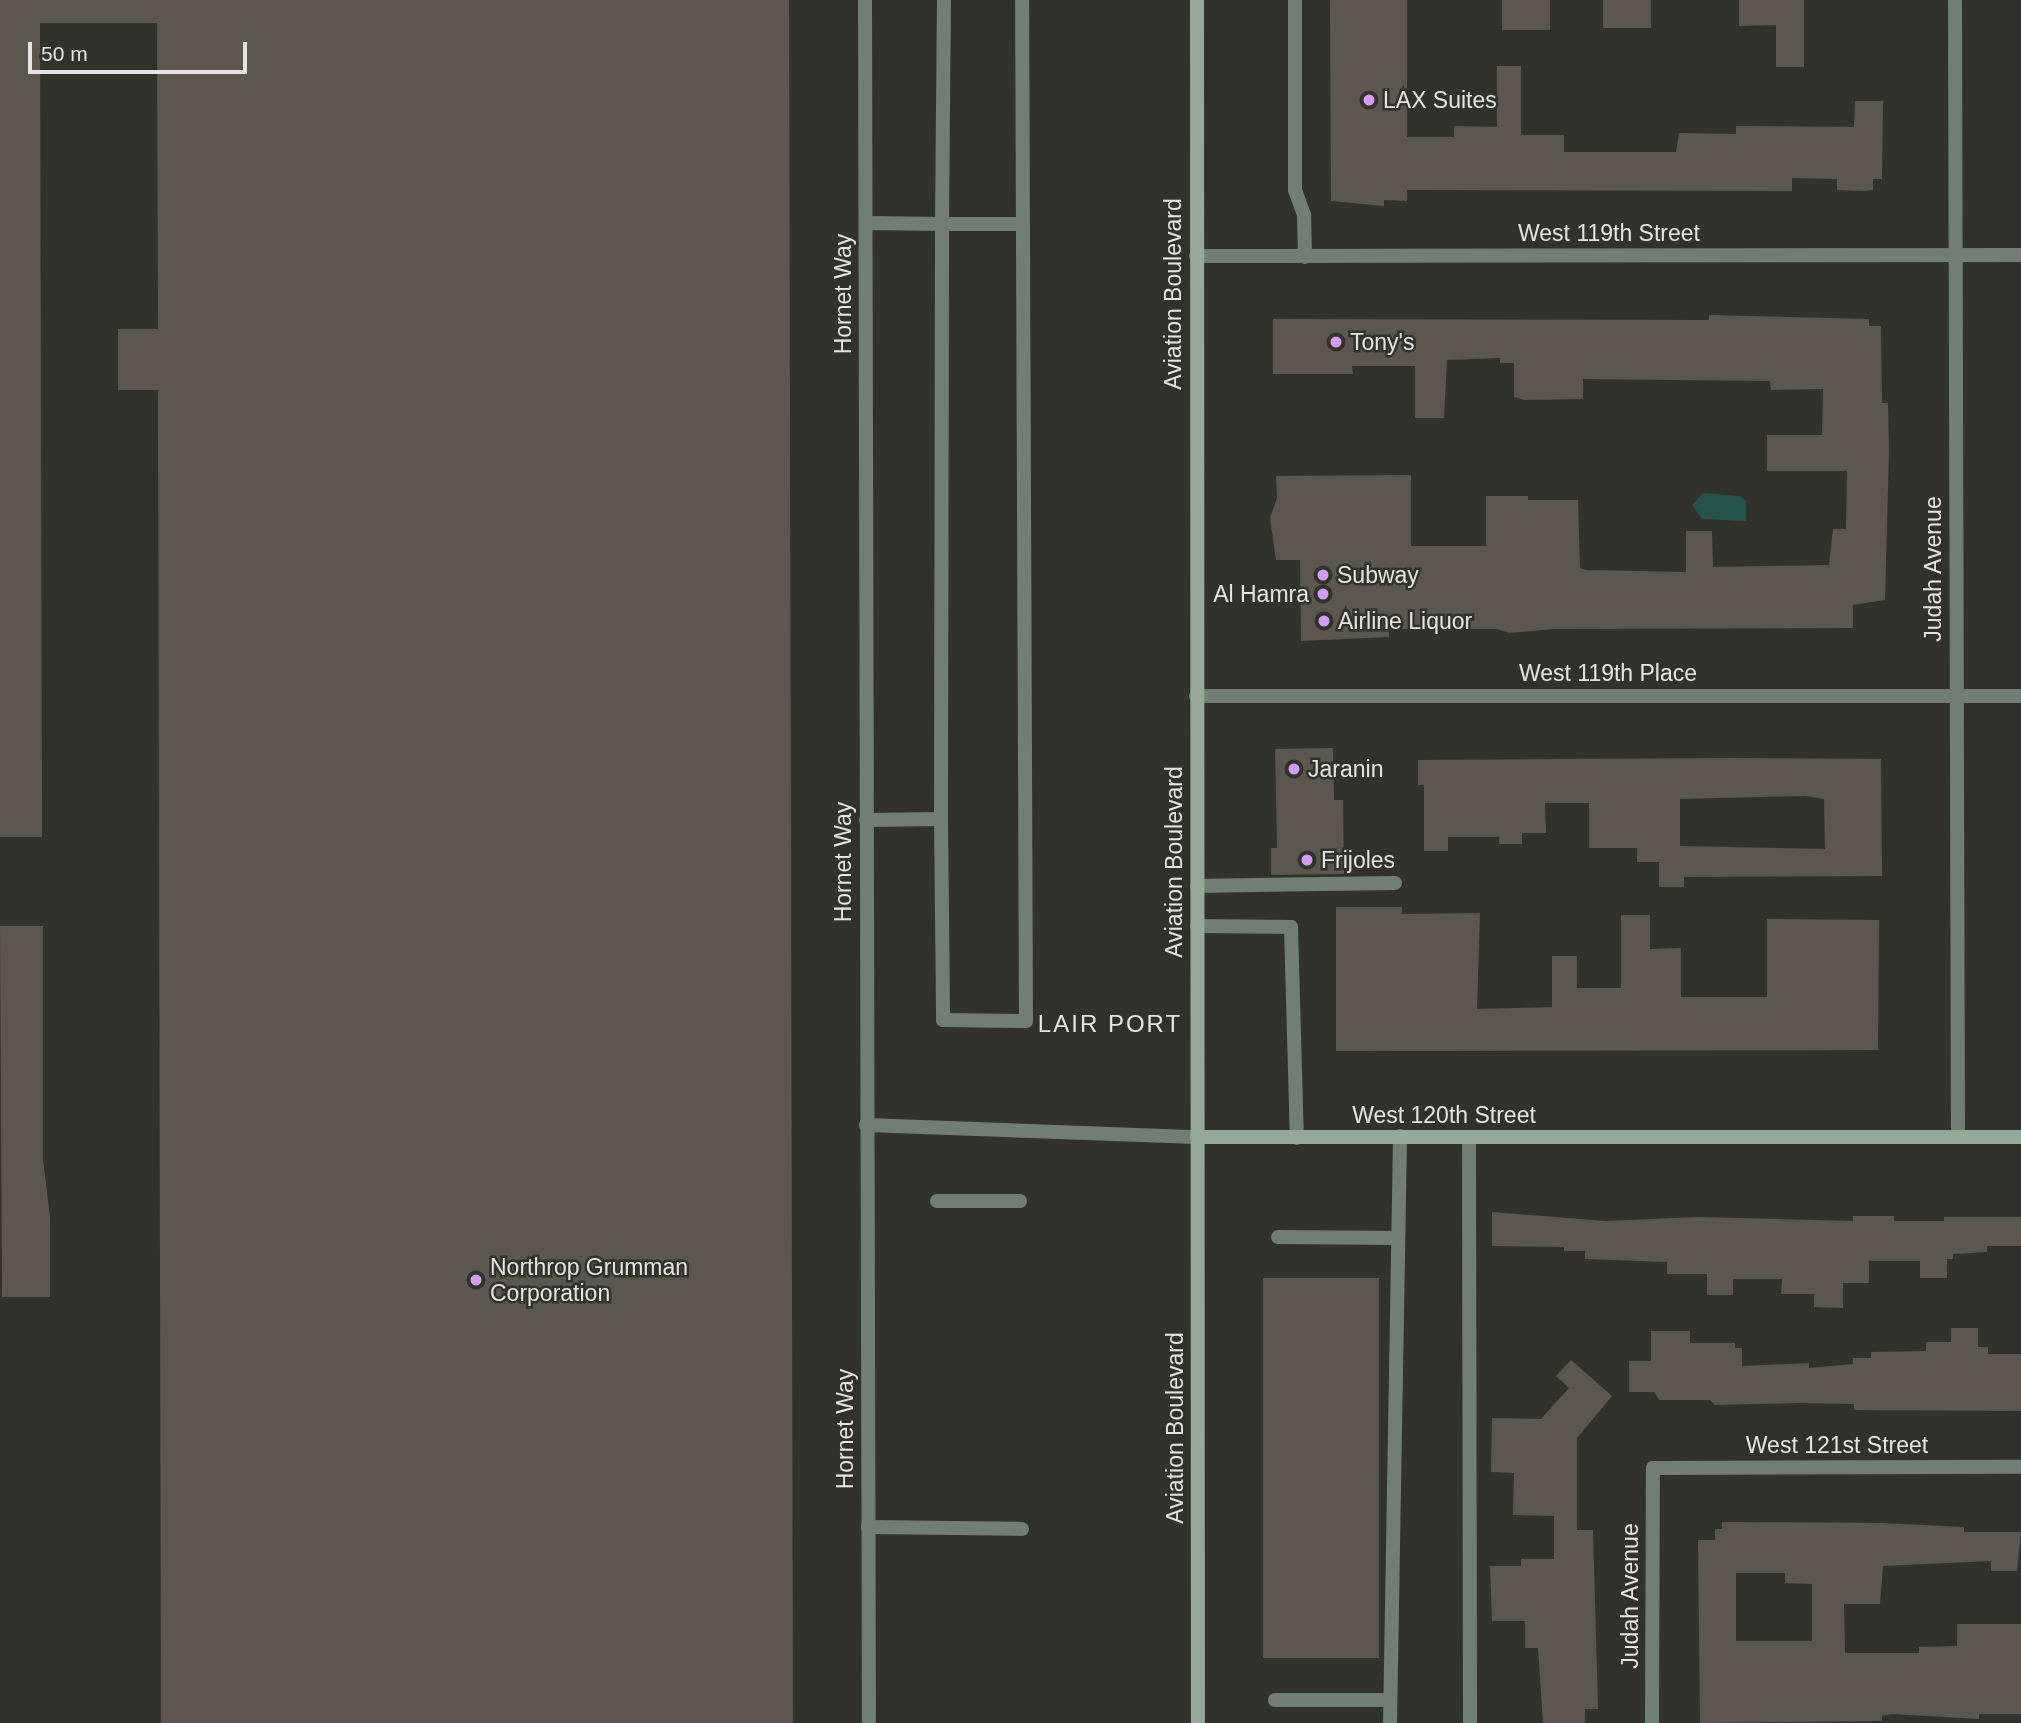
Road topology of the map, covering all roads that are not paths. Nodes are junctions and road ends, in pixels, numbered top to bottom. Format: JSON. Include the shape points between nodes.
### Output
{"nodes":[{"id":1,"x":865,"y":0,"type":"edge"},
{"id":2,"x":944,"y":0,"type":"edge"},
{"id":3,"x":1022,"y":0,"type":"edge"},
{"id":4,"x":1197,"y":0,"type":"edge"},
{"id":5,"x":1295,"y":0,"type":"edge"},
{"id":6,"x":1955,"y":0,"type":"edge"},
{"id":7,"x":866,"y":223,"type":"junction"},
{"id":8,"x":942,"y":224,"type":"junction"},
{"id":9,"x":1023,"y":224,"type":"junction"},
{"id":10,"x":1955,"y":255,"type":"junction"},
{"id":11,"x":2021,"y":255,"type":"edge"},
{"id":12,"x":1196,"y":256,"type":"junction"},
{"id":13,"x":1305,"y":257,"type":"junction"},
{"id":14,"x":1196,"y":696,"type":"junction"},
{"id":15,"x":1956,"y":696,"type":"junction"},
{"id":16,"x":2021,"y":696,"type":"edge"},
{"id":17,"x":942,"y":819,"type":"junction"},
{"id":18,"x":866,"y":820,"type":"junction"},
{"id":19,"x":1395,"y":883,"type":"dead end"},
{"id":20,"x":1197,"y":886,"type":"junction"},
{"id":21,"x":1197,"y":926,"type":"junction"},
{"id":22,"x":866,"y":1125,"type":"junction"},
{"id":23,"x":1400,"y":1136,"type":"junction"},
{"id":24,"x":1197,"y":1137,"type":"junction"},
{"id":25,"x":1469,"y":1137,"type":"junction"},
{"id":26,"x":1958,"y":1137,"type":"junction"},
{"id":27,"x":2021,"y":1137,"type":"edge"},
{"id":28,"x":1297,"y":1138,"type":"junction"},
{"id":29,"x":937,"y":1201,"type":"dead end"},
{"id":30,"x":1020,"y":1201,"type":"dead end"},
{"id":31,"x":1278,"y":1237,"type":"dead end"},
{"id":32,"x":1398,"y":1238,"type":"junction"},
{"id":33,"x":2021,"y":1467,"type":"edge"},
{"id":34,"x":1653,"y":1468,"type":"joint"},
{"id":35,"x":868,"y":1527,"type":"junction"},
{"id":36,"x":1022,"y":1529,"type":"dead end"},
{"id":37,"x":1275,"y":1699,"type":"dead end"},
{"id":38,"x":1389,"y":1699,"type":"junction"},
{"id":39,"x":869,"y":1723,"type":"edge"},
{"id":40,"x":1198,"y":1723,"type":"edge"},
{"id":41,"x":1390,"y":1723,"type":"edge"},
{"id":42,"x":1470,"y":1723,"type":"edge"},
{"id":43,"x":1652,"y":1723,"type":"edge"}],
"edges":[{"from":1,"to":7,"type":"street","name":"Hornet Way"},
{"from":2,"to":8,"type":"street"},
{"from":3,"to":9,"type":"street"},
{"from":4,"to":12,"type":"main road","name":"Aviation Boulevard"},
{"from":5,"to":13,"type":"street","via":[[1295,190],[1304,215]]},
{"from":6,"to":10,"type":"street","name":"Judah Avenue"},
{"from":7,"to":8,"type":"street"},
{"from":7,"to":18,"type":"street","name":"Hornet Way"},
{"from":8,"to":9,"type":"street"},
{"from":8,"to":17,"type":"street"},
{"from":9,"to":17,"type":"street","via":[[1026,1021],[943,1020]]},
{"from":10,"to":11,"type":"street","name":"West 119th Street"},
{"from":10,"to":13,"type":"street","name":"West 119th Street"},
{"from":10,"to":15,"type":"street","name":"Judah Avenue"},
{"from":12,"to":13,"type":"street","name":"West 119th Street"},
{"from":12,"to":14,"type":"main road","name":"Aviation Boulevard"},
{"from":14,"to":15,"type":"street","name":"West 119th Place"},
{"from":14,"to":20,"type":"main road","name":"Aviation Boulevard"},
{"from":15,"to":16,"type":"street","name":"West 119th Place"},
{"from":15,"to":26,"type":"street","name":"Judah Avenue"},
{"from":17,"to":18,"type":"street"},
{"from":18,"to":22,"type":"street","name":"Hornet Way"},
{"from":19,"to":20,"type":"street"},
{"from":20,"to":21,"type":"main road","name":"Aviation Boulevard"},
{"from":21,"to":24,"type":"main road","name":"Aviation Boulevard"},
{"from":21,"to":28,"type":"street","via":[[1291,927]]},
{"from":22,"to":24,"type":"street","name":"West 120th Street"},
{"from":22,"to":35,"type":"street","name":"Hornet Way"},
{"from":23,"to":25,"type":"main road","name":"West 120th Street"},
{"from":23,"to":28,"type":"main road","name":"West 120th Street"},
{"from":23,"to":32,"type":"street"},
{"from":24,"to":28,"type":"main road","name":"West 120th Street"},
{"from":24,"to":40,"type":"main road","name":"Aviation Boulevard"},
{"from":25,"to":26,"type":"main road","name":"West 120th Street"},
{"from":25,"to":42,"type":"street"},
{"from":26,"to":27,"type":"main road","name":"West 120th Street"},
{"from":29,"to":30,"type":"street"},
{"from":31,"to":32,"type":"street"},
{"from":32,"to":38,"type":"street"},
{"from":33,"to":34,"type":"street","name":"West 121st Street"},
{"from":34,"to":43,"type":"street","name":"Judah Avenue"},
{"from":35,"to":36,"type":"street"},
{"from":35,"to":39,"type":"street","name":"Hornet Way"},
{"from":37,"to":38,"type":"street"},
{"from":38,"to":41,"type":"street"}]}
